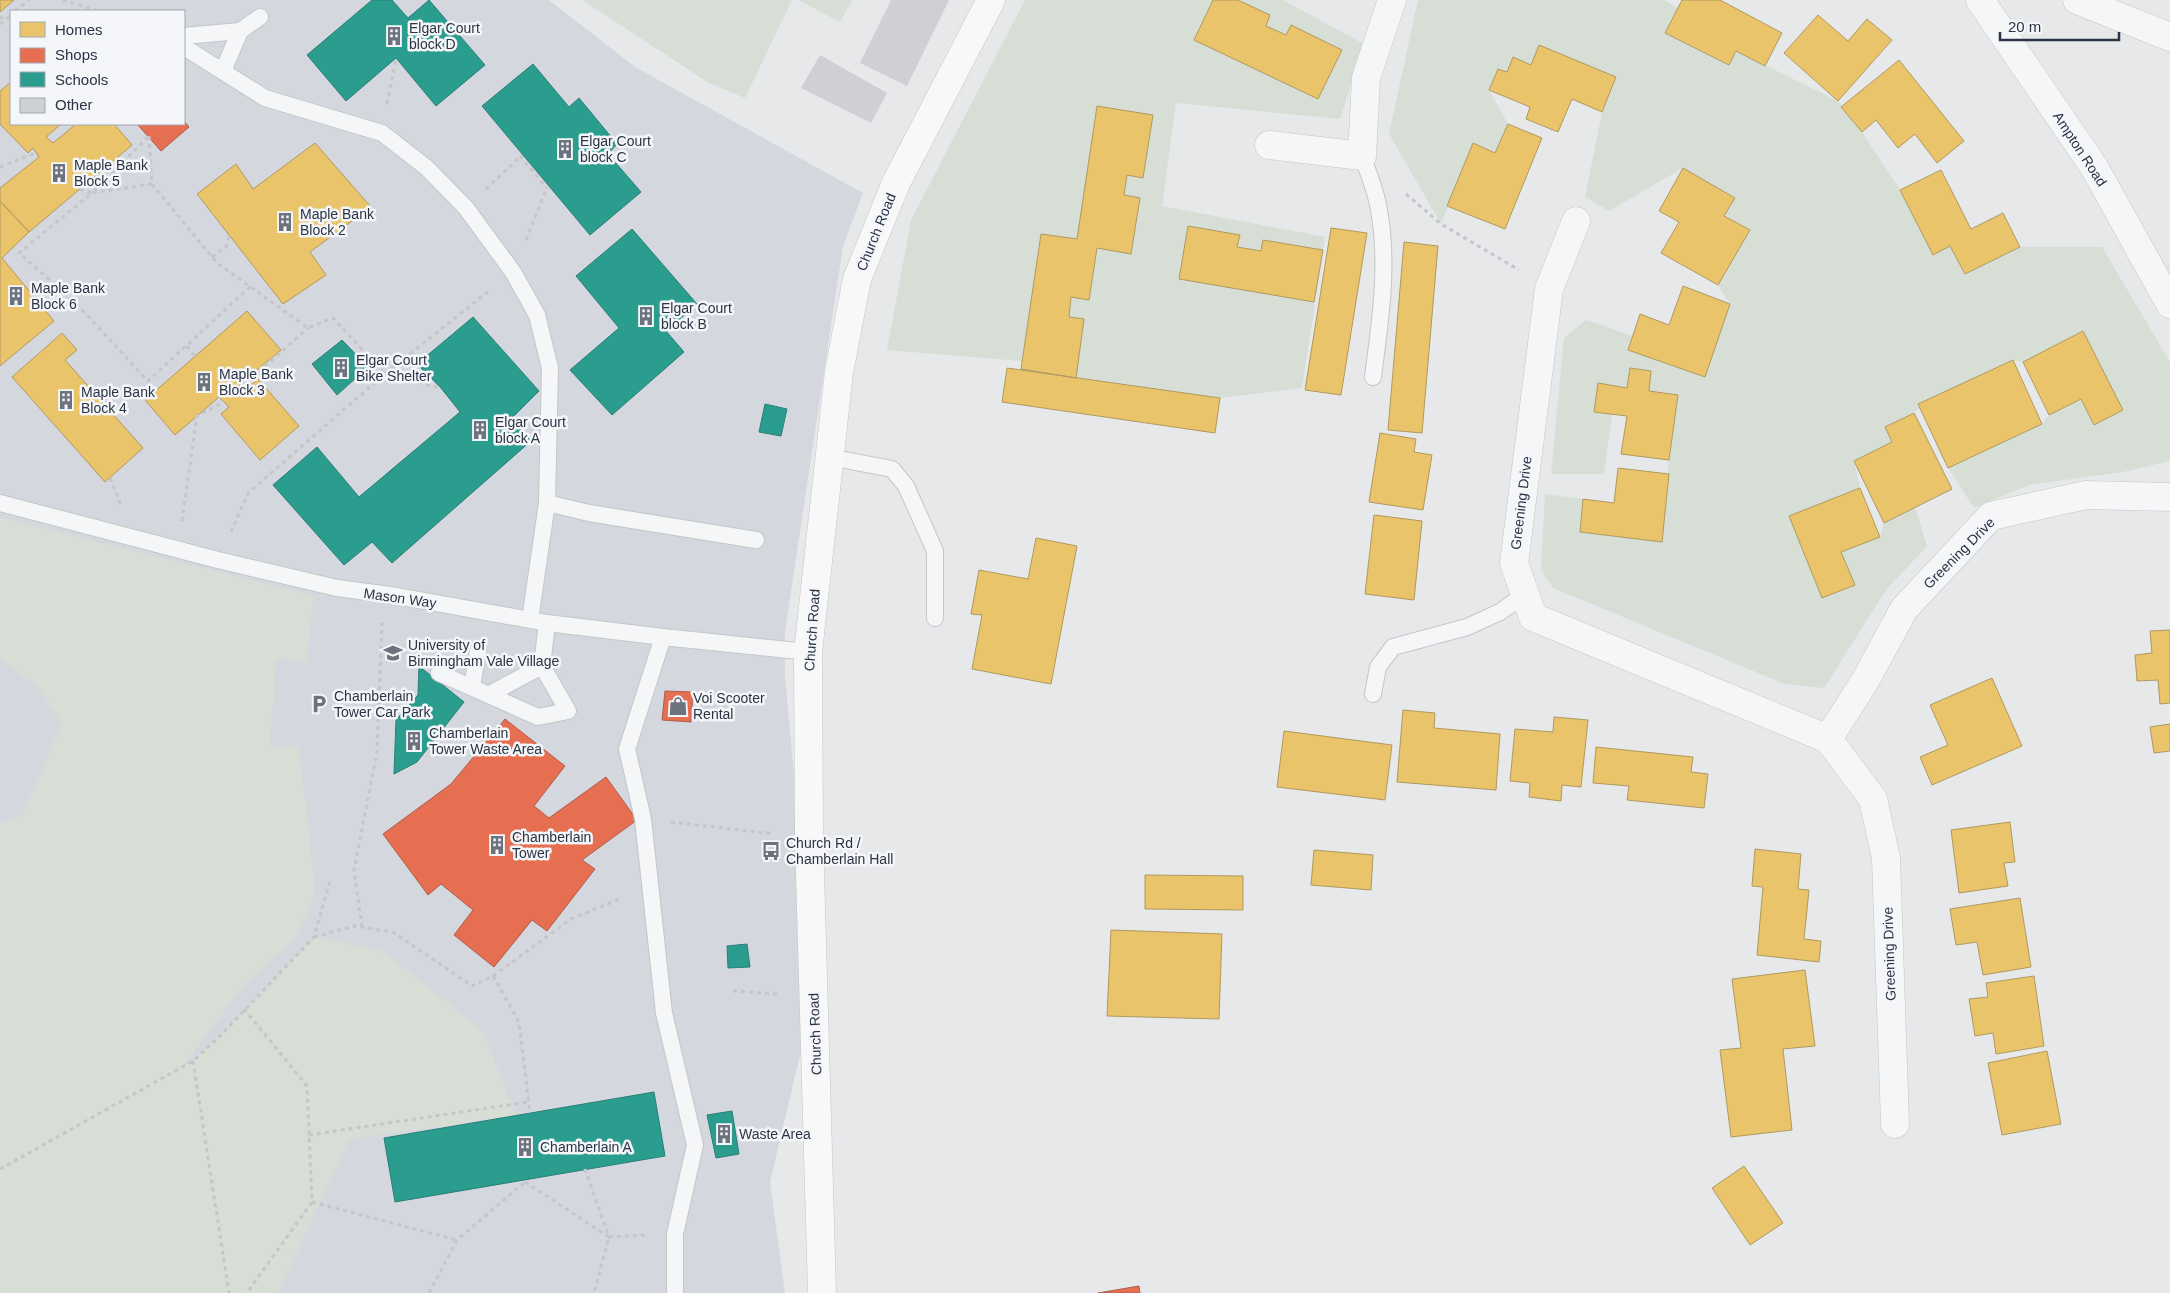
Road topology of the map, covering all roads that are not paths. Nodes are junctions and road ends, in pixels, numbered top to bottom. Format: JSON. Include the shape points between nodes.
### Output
{"nodes":[{"id":1,"x":991,"y":0,"type":"edge"},
{"id":2,"x":1392,"y":0,"type":"edge"},
{"id":3,"x":1980,"y":0,"type":"edge"},
{"id":4,"x":2077,"y":0,"type":"edge"},
{"id":5,"x":260,"y":17,"type":"dead end"},
{"id":6,"x":240,"y":31,"type":"junction"},
{"id":7,"x":185,"y":36,"type":"edge"},
{"id":8,"x":2170,"y":37,"type":"edge"},
{"id":9,"x":185,"y":48,"type":"edge"},
{"id":10,"x":223,"y":71,"type":"junction"},
{"id":11,"x":1269,"y":146,"type":"dead end"},
{"id":12,"x":1362,"y":156,"type":"junction"},
{"id":13,"x":1576,"y":221,"type":"dead end"},
{"id":14,"x":2170,"y":304,"type":"edge"},
{"id":15,"x":1373,"y":378,"type":"dead end"},
{"id":16,"x":830,"y":457,"type":"junction"},
{"id":17,"x":2170,"y":497,"type":"edge"},
{"id":18,"x":547,"y":503,"type":"junction"},
{"id":19,"x":0,"y":504,"type":"edge"},
{"id":20,"x":756,"y":540,"type":"dead end"},
{"id":21,"x":1525,"y":594,"type":"junction"},
{"id":22,"x":935,"y":618,"type":"dead end"},
{"id":23,"x":530,"y":620,"type":"junction"},
{"id":24,"x":547,"y":622,"type":"junction"},
{"id":25,"x":663,"y":637,"type":"junction"},
{"id":26,"x":478,"y":651,"type":"dead end"},
{"id":27,"x":808,"y":652,"type":"junction"},
{"id":28,"x":542,"y":666,"type":"junction"},
{"id":29,"x":439,"y":674,"type":"dead end"},
{"id":30,"x":472,"y":687,"type":"junction"},
{"id":31,"x":1373,"y":694,"type":"dead end"},
{"id":32,"x":488,"y":695,"type":"junction"},
{"id":33,"x":1828,"y":739,"type":"junction"},
{"id":34,"x":1895,"y":1124,"type":"dead end"},
{"id":35,"x":675,"y":1293,"type":"edge"},
{"id":36,"x":822,"y":1293,"type":"edge"}],
"edges":[{"from":1,"to":16,"type":"main road","name":"Church Road","via":[[896,183],[857,279],[839,372]]},
{"from":2,"to":12,"type":"street","via":[[1366,78]]},
{"from":3,"to":14,"type":"street","name":"Ampton Road","via":[[2094,167]]},
{"from":4,"to":8,"type":"street"},
{"from":5,"to":6,"type":"lane"},
{"from":6,"to":7,"type":"lane"},
{"from":6,"to":10,"type":"lane"},
{"from":9,"to":10,"type":"lane"},
{"from":10,"to":18,"type":"lane","via":[[265,98],[382,133],[427,168],[466,208],[513,272],[537,316],[550,368]]},
{"from":11,"to":12,"type":"street"},
{"from":12,"to":15,"type":"lane","via":[[1379,209],[1384,251],[1383,294]]},
{"from":13,"to":21,"type":"street","name":"Greening Drive","via":[[1549,289],[1514,563]]},
{"from":16,"to":22,"type":"lane","via":[[892,469],[906,486],[936,551]]},
{"from":16,"to":27,"type":"main road","name":"Church Road"},
{"from":17,"to":33,"type":"street","name":"Greening Drive","via":[[2086,495],[1991,516],[1904,609],[1865,681]]},
{"from":18,"to":20,"type":"lane","via":[[589,513]]},
{"from":18,"to":23,"type":"lane"},
{"from":19,"to":23,"type":"lane","name":"Mason Way","via":[[336,588]]},
{"from":21,"to":31,"type":"lane","via":[[1500,612],[1467,627],[1393,647],[1378,667]]},
{"from":21,"to":33,"type":"street","name":"Greening Drive","via":[[1533,617]]},
{"from":23,"to":24,"type":"lane","name":"Mason Way"},
{"from":24,"to":25,"type":"lane","name":"Mason Way"},
{"from":24,"to":28,"type":"lane"},
{"from":25,"to":27,"type":"lane","name":"Mason Way"},
{"from":25,"to":35,"type":"lane","via":[[626,749],[643,819],[664,1013],[695,1145],[675,1234]]},
{"from":26,"to":30,"type":"lane"},
{"from":27,"to":36,"type":"main road","name":"Church Road","via":[[809,838]]},
{"from":28,"to":32,"type":"lane"},
{"from":28,"to":32,"type":"lane","via":[[568,711],[538,717]]},
{"from":29,"to":30,"type":"lane"},
{"from":30,"to":32,"type":"lane"},
{"from":33,"to":34,"type":"street","name":"Greening Drive","via":[[1873,799],[1886,858]]}]}
